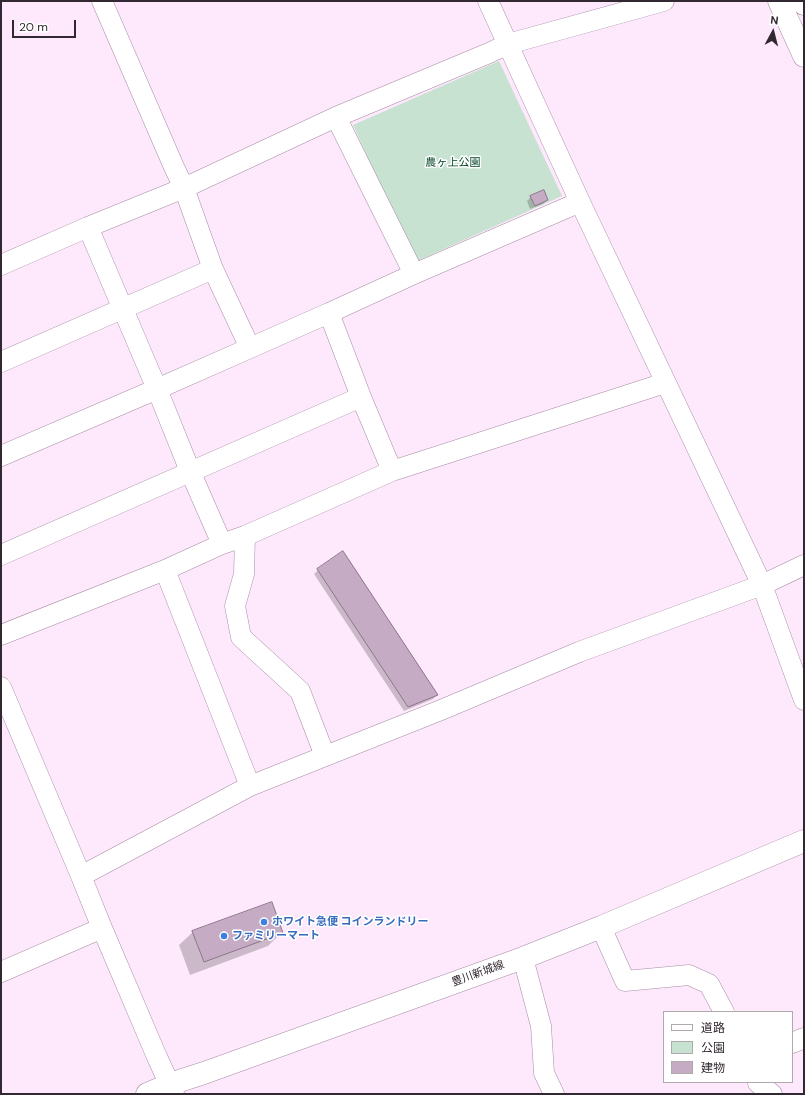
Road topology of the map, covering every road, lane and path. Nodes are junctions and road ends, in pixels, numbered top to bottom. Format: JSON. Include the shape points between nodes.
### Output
{"nodes":[{"id":1,"x":102,"y":1,"type":"edge"},
{"id":2,"x":488,"y":1,"type":"edge"},
{"id":3,"x":664,"y":1,"type":"edge"},
{"id":4,"x":778,"y":1,"type":"edge"},
{"id":5,"x":802,"y":1,"type":"edge"},
{"id":6,"x":804,"y":4,"type":"edge"},
{"id":7,"x":508,"y":44,"type":"junction"},
{"id":8,"x":804,"y":56,"type":"edge"},
{"id":9,"x":336,"y":117,"type":"junction"},
{"id":10,"x":184,"y":188,"type":"junction"},
{"id":11,"x":580,"y":202,"type":"junction"},
{"id":12,"x":88,"y":227,"type":"junction"},
{"id":13,"x":1,"y":265,"type":"edge"},
{"id":14,"x":213,"y":269,"type":"junction"},
{"id":15,"x":414,"y":274,"type":"junction"},
{"id":16,"x":122,"y":309,"type":"junction"},
{"id":17,"x":329,"y":313,"type":"junction"},
{"id":18,"x":250,"y":348,"type":"junction"},
{"id":19,"x":1,"y":362,"type":"edge"},
{"id":20,"x":666,"y":383,"type":"junction"},
{"id":21,"x":157,"y":389,"type":"junction"},
{"id":22,"x":361,"y":397,"type":"junction"},
{"id":23,"x":1,"y":456,"type":"edge"},
{"id":24,"x":190,"y":471,"type":"junction"},
{"id":25,"x":392,"y":471,"type":"junction"},
{"id":26,"x":245,"y":536,"type":"junction"},
{"id":27,"x":222,"y":544,"type":"junction"},
{"id":28,"x":1,"y":555,"type":"edge"},
{"id":29,"x":804,"y":565,"type":"edge"},
{"id":30,"x":165,"y":570,"type":"junction"},
{"id":31,"x":762,"y":585,"type":"junction"},
{"id":32,"x":1,"y":635,"type":"edge"},
{"id":33,"x":1,"y":687,"type":"edge"},
{"id":34,"x":804,"y":700,"type":"edge"},
{"id":35,"x":325,"y":756,"type":"junction"},
{"id":36,"x":250,"y":786,"type":"junction"},
{"id":37,"x":804,"y":840,"type":"edge"},
{"id":38,"x":81,"y":876,"type":"junction"},
{"id":39,"x":601,"y":927,"type":"junction"},
{"id":40,"x":102,"y":928,"type":"junction"},
{"id":41,"x":523,"y":958,"type":"junction"},
{"id":42,"x":1,"y":972,"type":"edge"},
{"id":43,"x":723,"y":1011,"type":"edge"},
{"id":44,"x":804,"y":1038,"type":"edge"},
{"id":45,"x":793,"y":1043,"type":"edge"},
{"id":46,"x":172,"y":1089,"type":"edge"},
{"id":47,"x":147,"y":1094,"type":"edge"},
{"id":48,"x":554,"y":1094,"type":"edge"}],
"edges":[{"from":1,"to":10,"type":"street"},
{"from":2,"to":7,"type":"street"},
{"from":3,"to":7,"type":"street"},
{"from":4,"to":8,"type":"main road"},
{"from":5,"to":6,"type":"main road"},
{"from":7,"to":9,"type":"street"},
{"from":7,"to":11,"type":"street"},
{"from":9,"to":10,"type":"street"},
{"from":9,"to":15,"type":"street"},
{"from":10,"to":12,"type":"street"},
{"from":10,"to":14,"type":"street"},
{"from":11,"to":15,"type":"street"},
{"from":11,"to":20,"type":"street"},
{"from":12,"to":13,"type":"street"},
{"from":12,"to":16,"type":"street"},
{"from":14,"to":16,"type":"street"},
{"from":14,"to":18,"type":"street"},
{"from":15,"to":17,"type":"street"},
{"from":16,"to":19,"type":"street"},
{"from":16,"to":21,"type":"street"},
{"from":17,"to":18,"type":"street"},
{"from":17,"to":22,"type":"street"},
{"from":18,"to":21,"type":"street"},
{"from":20,"to":25,"type":"street"},
{"from":20,"to":31,"type":"street"},
{"from":21,"to":23,"type":"street"},
{"from":21,"to":24,"type":"street"},
{"from":22,"to":24,"type":"street"},
{"from":22,"to":25,"type":"street"},
{"from":24,"to":27,"type":"street"},
{"from":24,"to":28,"type":"street"},
{"from":25,"to":26,"type":"street"},
{"from":26,"to":27,"type":"street"},
{"from":26,"to":35,"type":"street","via":[[244,574],[236,606],[241,637],[300,691]]},
{"from":27,"to":30,"type":"street"},
{"from":29,"to":31,"type":"street"},
{"from":30,"to":32,"type":"street"},
{"from":30,"to":36,"type":"street"},
{"from":31,"to":34,"type":"street"},
{"from":31,"to":35,"type":"street","via":[[579,652]]},
{"from":33,"to":38,"type":"street"},
{"from":35,"to":36,"type":"street"},
{"from":36,"to":38,"type":"street"},
{"from":37,"to":39,"type":"main road","name":"豊川新城線"},
{"from":38,"to":40,"type":"street"},
{"from":39,"to":41,"type":"main road","name":"豊川新城線"},
{"from":39,"to":43,"type":"street","via":[[625,981],[689,975],[709,984]]},
{"from":40,"to":42,"type":"street"},
{"from":40,"to":46,"type":"street"},
{"from":41,"to":46,"type":"main road","name":"豊川新城線","via":[[204,1073]]},
{"from":41,"to":48,"type":"street","via":[[541,1026],[544,1073]]},
{"from":44,"to":45,"type":"street"},
{"from":46,"to":47,"type":"main road","name":"豊川新城線"}]}
